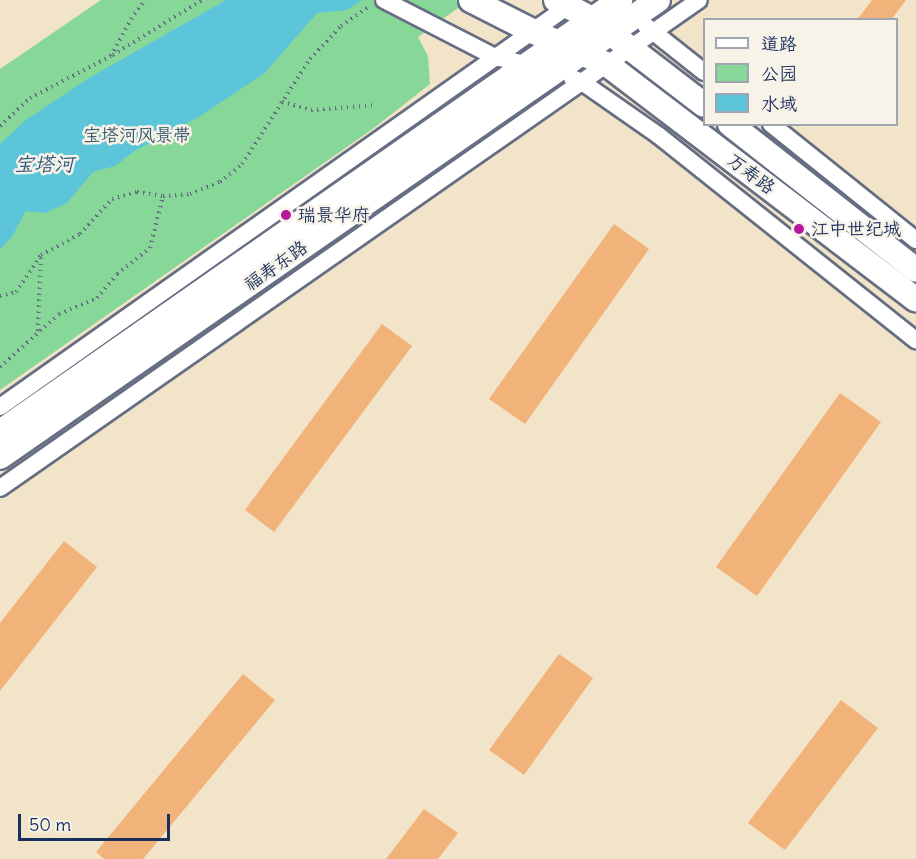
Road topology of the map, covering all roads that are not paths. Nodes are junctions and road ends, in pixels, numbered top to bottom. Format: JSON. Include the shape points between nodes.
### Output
{"nodes":[{"id":1,"x":471,"y":0,"type":"edge"},
{"id":2,"x":658,"y":0,"type":"edge"},
{"id":3,"x":699,"y":0,"type":"edge"},
{"id":4,"x":381,"y":3,"type":"edge"},
{"id":5,"x":625,"y":6,"type":"edge"},
{"id":6,"x":581,"y":12,"type":"edge"},
{"id":7,"x":532,"y":31,"type":"junction"},
{"id":8,"x":653,"y":32,"type":"junction"},
{"id":9,"x":561,"y":42,"type":"junction"},
{"id":10,"x":631,"y":48,"type":"junction"},
{"id":11,"x":582,"y":53,"type":"junction"},
{"id":12,"x":495,"y":57,"type":"junction"},
{"id":13,"x":527,"y":64,"type":"junction"},
{"id":14,"x":608,"y":64,"type":"junction"},
{"id":15,"x":703,"y":70,"type":"edge"},
{"id":16,"x":556,"y":72,"type":"junction"},
{"id":17,"x":582,"y":82,"type":"junction"},
{"id":18,"x":703,"y":103,"type":"edge"},
{"id":19,"x":733,"y":126,"type":"edge"},
{"id":20,"x":774,"y":126,"type":"edge"},
{"id":21,"x":916,"y":240,"type":"edge"},
{"id":22,"x":916,"y":270,"type":"edge"},
{"id":23,"x":916,"y":300,"type":"edge"},
{"id":24,"x":916,"y":339,"type":"edge"},
{"id":25,"x":0,"y":407,"type":"edge"},
{"id":26,"x":0,"y":432,"type":"edge"},
{"id":27,"x":0,"y":457,"type":"edge"},
{"id":28,"x":0,"y":488,"type":"edge"}],
"edges":[{"from":1,"to":7,"type":"main road","name":"万寿路"},
{"from":2,"to":5,"type":"main road"},
{"from":3,"to":8,"type":"street"},
{"from":4,"to":12,"type":"street"},
{"from":5,"to":6,"type":"main road"},
{"from":5,"to":8,"type":"street"},
{"from":6,"to":7,"type":"street"},
{"from":6,"to":9,"type":"main road","name":"福寿东路"},
{"from":6,"to":10,"type":"main road"},
{"from":6,"to":11,"type":"main road","name":"福寿东路"},
{"from":7,"to":9,"type":"main road","name":"万寿路"},
{"from":7,"to":12,"type":"street"},
{"from":8,"to":10,"type":"street"},
{"from":8,"to":15,"type":"street"},
{"from":9,"to":11,"type":"main road","name":"万寿路"},
{"from":9,"to":13,"type":"main road","name":"福寿东路"},
{"from":10,"to":14,"type":"street"},
{"from":10,"to":18,"type":"main road"},
{"from":11,"to":14,"type":"main road","name":"万寿路"},
{"from":11,"to":16,"type":"main road","name":"福寿东路"},
{"from":12,"to":13,"type":"street"},
{"from":12,"to":25,"type":"street"},
{"from":13,"to":16,"type":"street"},
{"from":13,"to":26,"type":"main road","name":"福寿东路"},
{"from":14,"to":17,"type":"street"},
{"from":14,"to":23,"type":"main road","name":"万寿路"},
{"from":16,"to":17,"type":"street"},
{"from":16,"to":27,"type":"main road","name":"福寿东路"},
{"from":17,"to":24,"type":"street","via":[[658,135]]},
{"from":17,"to":28,"type":"street"},
{"from":19,"to":22,"type":"main road","name":"万寿路"},
{"from":20,"to":21,"type":"street"}]}
